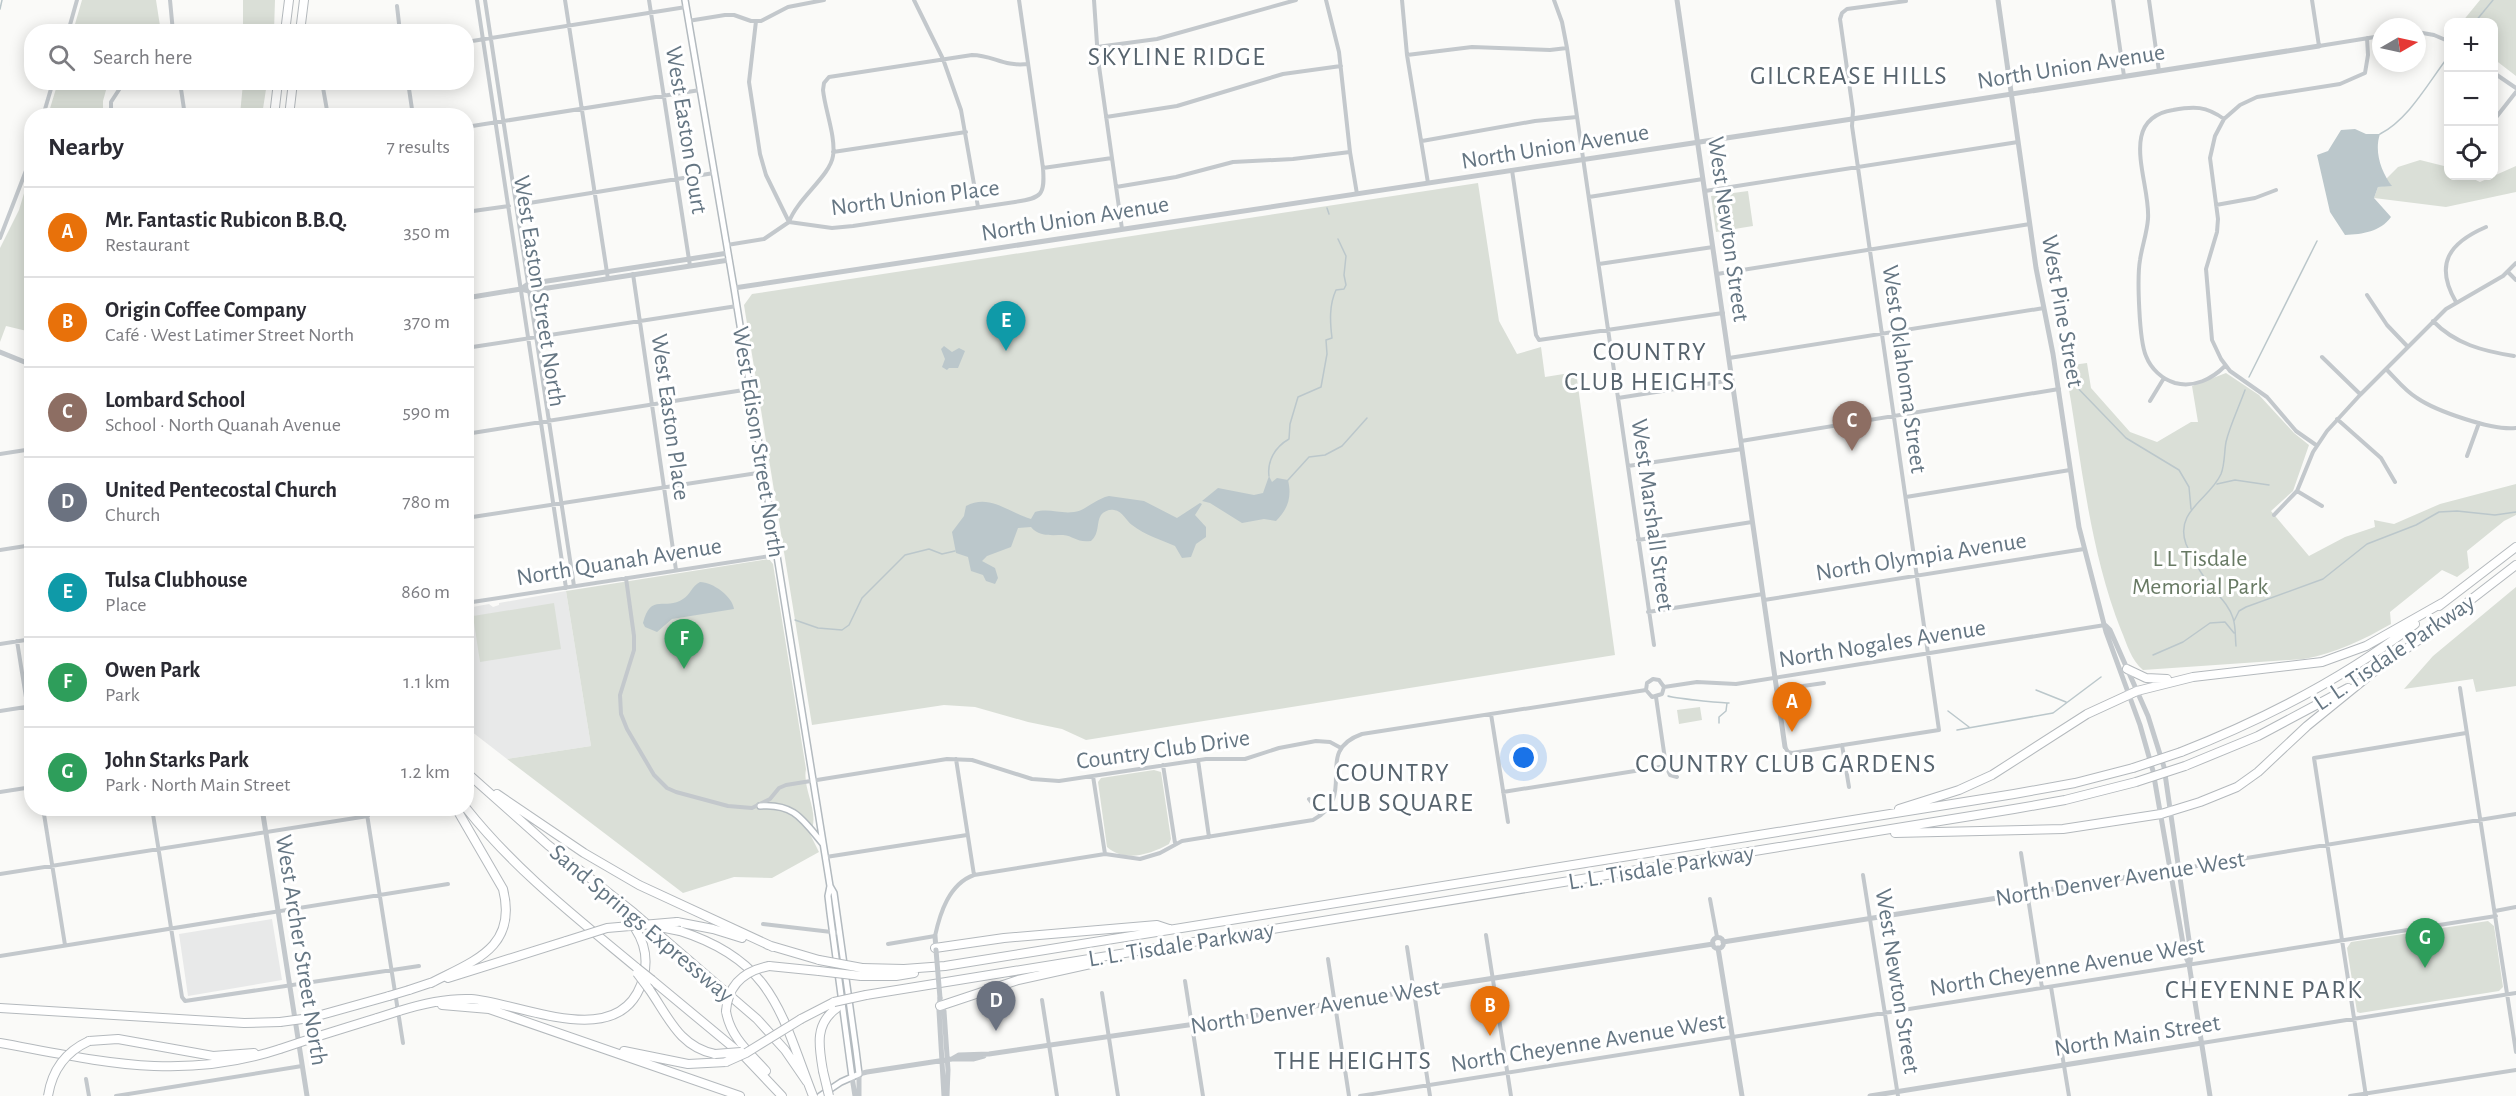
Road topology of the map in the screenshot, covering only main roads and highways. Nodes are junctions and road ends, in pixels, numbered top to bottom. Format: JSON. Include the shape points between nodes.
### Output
{"nodes":[{"id":1,"x":289,"y":0,"type":"edge"},
{"id":2,"x":304,"y":0,"type":"edge"},
{"id":3,"x":685,"y":0,"type":"edge"},
{"id":4,"x":286,"y":24,"type":"edge"},
{"id":5,"x":301,"y":24,"type":"edge"},
{"id":6,"x":277,"y":90,"type":"edge"},
{"id":7,"x":292,"y":90,"type":"edge"},
{"id":8,"x":275,"y":108,"type":"edge"},
{"id":9,"x":290,"y":108,"type":"edge"},
{"id":10,"x":2516,"y":547,"type":"edge"},
{"id":11,"x":2516,"y":565,"type":"edge"},
{"id":12,"x":2442,"y":603,"type":"junction"},
{"id":13,"x":2127,"y":669,"type":"road end"},
{"id":14,"x":2371,"y":674,"type":"junction"},
{"id":15,"x":2177,"y":680,"type":"junction"},
{"id":16,"x":474,"y":777,"type":"edge"},
{"id":17,"x":474,"y":778,"type":"edge"},
{"id":18,"x":760,"y":806,"type":"road end"},
{"id":19,"x":461,"y":816,"type":"edge"},
{"id":20,"x":473,"y":816,"type":"edge"},
{"id":21,"x":1877,"y":817,"type":"junction"},
{"id":22,"x":1872,"y":833,"type":"junction"},
{"id":23,"x":824,"y":844,"type":"junction"},
{"id":24,"x":548,"y":845,"type":"junction"},
{"id":25,"x":830,"y":885,"type":"junction"},
{"id":26,"x":678,"y":927,"type":"junction"},
{"id":27,"x":1174,"y":930,"type":"junction"},
{"id":28,"x":773,"y":947,"type":"junction"},
{"id":29,"x":936,"y":949,"type":"road end"},
{"id":30,"x":1146,"y":950,"type":"junction"},
{"id":31,"x":637,"y":970,"type":"junction"},
{"id":32,"x":862,"y":972,"type":"junction"},
{"id":33,"x":431,"y":983,"type":"junction"},
{"id":34,"x":866,"y":996,"type":"junction"},
{"id":35,"x":940,"y":1002,"type":"road end"},
{"id":36,"x":419,"y":1005,"type":"junction"},
{"id":37,"x":0,"y":1008,"type":"edge"},
{"id":38,"x":0,"y":1043,"type":"edge"},
{"id":39,"x":596,"y":1044,"type":"junction"},
{"id":40,"x":759,"y":1045,"type":"junction"},
{"id":41,"x":270,"y":1052,"type":"junction"},
{"id":42,"x":859,"y":1074,"type":"joint"},
{"id":43,"x":852,"y":1077,"type":"junction"},
{"id":44,"x":807,"y":1082,"type":"junction"},
{"id":45,"x":48,"y":1096,"type":"edge"},
{"id":46,"x":740,"y":1096,"type":"edge"},
{"id":47,"x":783,"y":1096,"type":"edge"},
{"id":48,"x":813,"y":1096,"type":"edge"},
{"id":49,"x":820,"y":1096,"type":"edge"},
{"id":50,"x":829,"y":1096,"type":"edge"}],
"edges":[{"from":1,"to":4,"type":"highway"},
{"from":2,"to":5,"type":"highway"},
{"from":3,"to":23,"type":"main road","name":"West Edison Street North"},
{"from":6,"to":8,"type":"highway"},
{"from":7,"to":9,"type":"highway"},
{"from":10,"to":12,"type":"highway","name":"L. L. Tisdale Parkway"},
{"from":11,"to":14,"type":"highway","name":"L. L. Tisdale Parkway"},
{"from":12,"to":15,"type":"highway","via":[[2366,646],[2322,662]]},
{"from":12,"to":21,"type":"highway","name":"L. L. Tisdale Parkway","bridge":true,"via":[[2388,645],[2315,690],[2181,752],[2133,768],[2040,789]]},
{"from":13,"to":15,"type":"highway","via":[[2146,678]]},
{"from":14,"to":22,"type":"highway","name":"L. L. Tisdale Parkway","bridge":true,"via":[[2278,727],[2136,782],[2065,800]]},
{"from":14,"to":22,"type":"highway","via":[[2248,780],[2215,797],[2161,814],[2041,831]]},
{"from":15,"to":21,"type":"highway","via":[[2128,694],[2087,714],[1992,775]]},
{"from":16,"to":28,"type":"highway","via":[[629,880]]},
{"from":17,"to":24,"type":"highway","name":"Sand Springs Expressway"},
{"from":18,"to":23,"type":"main road","via":[[773,804],[795,812]]},
{"from":19,"to":33,"type":"highway","via":[[500,882],[506,904],[504,924],[500,936],[482,957]]},
{"from":20,"to":31,"type":"highway","name":"Sand Springs Expressway","via":[[535,882]]},
{"from":21,"to":27,"type":"highway","name":"L. L. Tisdale Parkway"},
{"from":22,"to":30,"type":"highway","name":"L. L. Tisdale Parkway"},
{"from":23,"to":25,"type":"main road","name":"West Edison Street North"},
{"from":24,"to":36,"type":"highway","via":[[637,930],[645,963],[643,978],[632,999],[612,1015],[586,1021],[471,999]]},
{"from":24,"to":44,"type":"highway","name":"Sand Springs Expressway","via":[[757,1019]]},
{"from":25,"to":42,"type":"main road","name":"West Edison Street North"},
{"from":25,"to":43,"type":"main road","name":"West Edison Street North","via":[[832,933]]},
{"from":26,"to":28,"type":"highway","via":[[712,929]]},
{"from":26,"to":33,"type":"highway","bridge":true,"via":[[622,926]]},
{"from":26,"to":44,"type":"highway","via":[[728,952],[761,981],[783,1016]]},
{"from":27,"to":29,"type":"highway","via":[[1157,925],[1004,938]]},
{"from":27,"to":32,"type":"highway","name":"L. L. Tisdale Parkway","via":[[896,976]]},
{"from":28,"to":32,"type":"highway","bridge":true},
{"from":30,"to":34,"type":"highway","name":"L. L. Tisdale Parkway"},
{"from":30,"to":35,"type":"highway"},
{"from":31,"to":40,"type":"highway","bridge":true,"via":[[679,1035],[696,1048],[716,1054],[737,1053]]},
{"from":31,"to":47,"type":"highway","name":"Sand Springs Expressway","bridge":true,"via":[[746,1058]]},
{"from":32,"to":47,"type":"highway","bridge":true,"via":[[769,966],[748,972],[730,993],[726,1011],[729,1025]]},
{"from":33,"to":37,"type":"highway","bridge":true,"via":[[310,1018],[280,1022]]},
{"from":34,"to":40,"type":"highway","name":"L. L. Tisdale Parkway","bridge":true,"via":[[824,1006]]},
{"from":34,"to":50,"type":"highway","bridge":true,"via":[[844,1003],[826,1018],[820,1030],[818,1044]]},
{"from":36,"to":39,"type":"highway","via":[[489,1009]]},
{"from":36,"to":41,"type":"highway","bridge":true},
{"from":38,"to":41,"type":"highway","via":[[162,1068],[218,1064]]},
{"from":39,"to":40,"type":"highway","bridge":true,"via":[[688,1064],[726,1062]]},
{"from":39,"to":46,"type":"highway"},
{"from":41,"to":45,"type":"highway","bridge":true,"via":[[213,1056],[118,1039],[89,1041],[62,1062]]},
{"from":42,"to":43,"type":"main road","name":"North Denver Avenue West"},
{"from":43,"to":49,"type":"main road","name":"North Denver Avenue West"},
{"from":44,"to":48,"type":"highway"}]}
